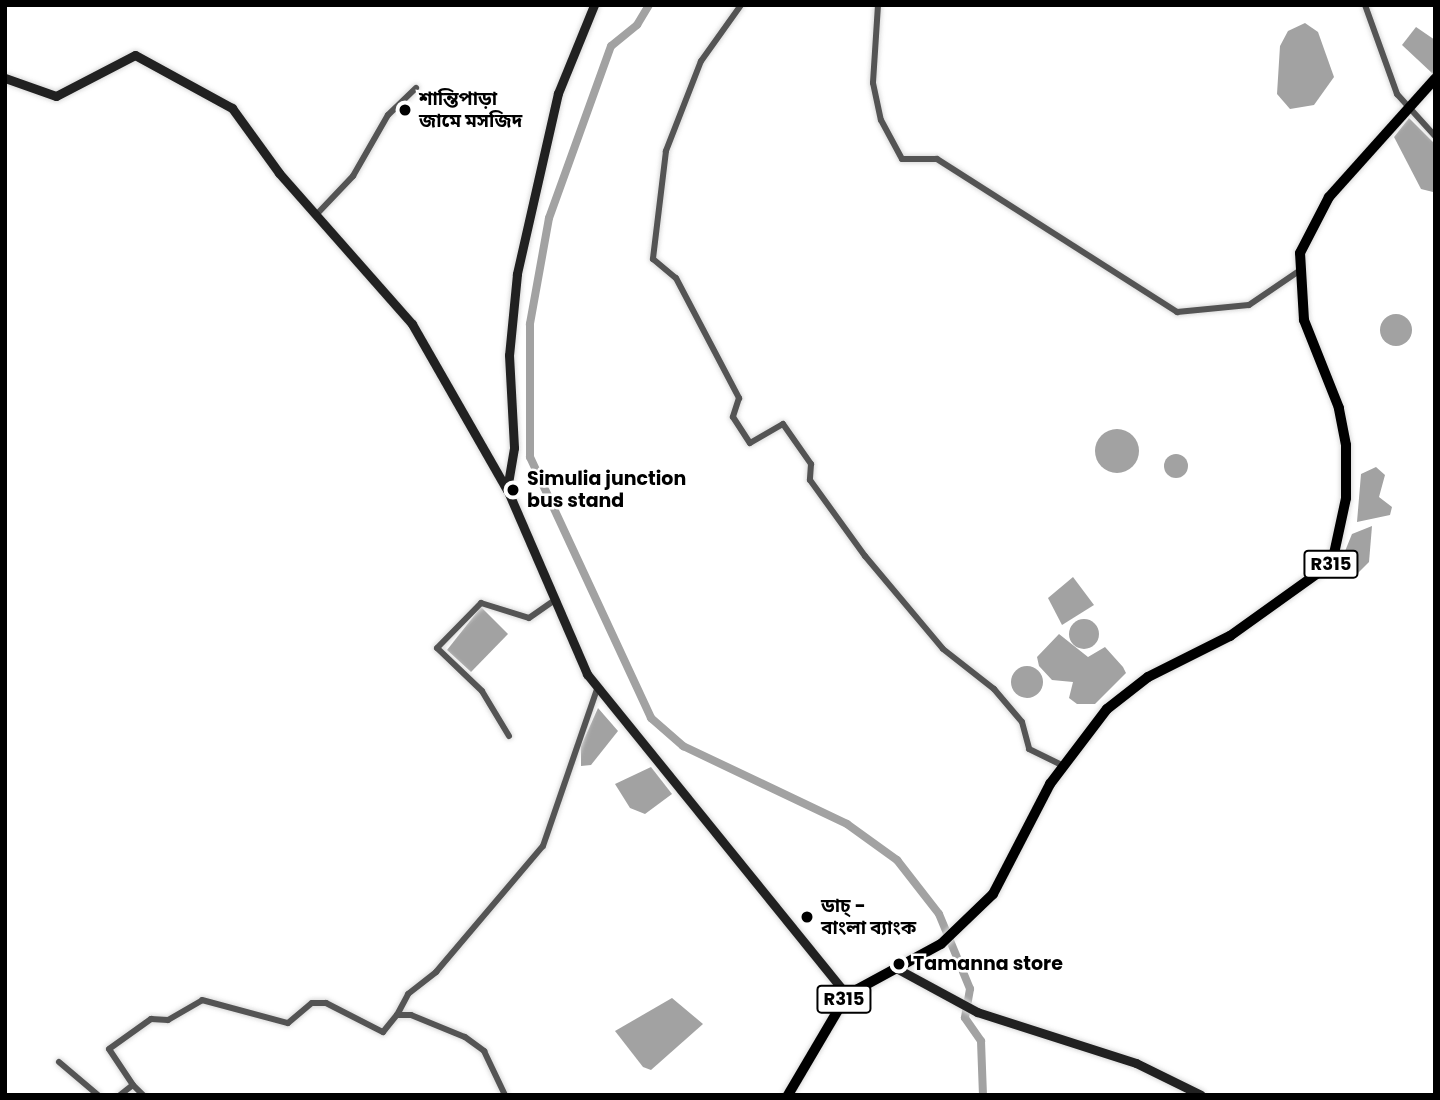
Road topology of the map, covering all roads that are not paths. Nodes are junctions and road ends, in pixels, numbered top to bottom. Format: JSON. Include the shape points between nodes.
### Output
{"nodes":[{"id":1,"x":594,"y":5,"type":"edge"},
{"id":2,"x":741,"y":5,"type":"edge"},
{"id":3,"x":878,"y":5,"type":"edge"},
{"id":4,"x":1365,"y":5,"type":"edge"},
{"id":5,"x":5,"y":78,"type":"edge"},
{"id":6,"x":1435,"y":79,"type":"edge"},
{"id":7,"x":415,"y":88,"type":"dead end"},
{"id":8,"x":1407,"y":108,"type":"junction"},
{"id":9,"x":1435,"y":136,"type":"edge"},
{"id":10,"x":316,"y":215,"type":"junction"},
{"id":11,"x":1299,"y":271,"type":"junction"},
{"id":12,"x":507,"y":489,"type":"junction"},
{"id":13,"x":552,"y":602,"type":"junction"},
{"id":14,"x":597,"y":689,"type":"junction"},
{"id":15,"x":509,"y":736,"type":"dead end"},
{"id":16,"x":1062,"y":765,"type":"junction"},
{"id":17,"x":896,"y":968,"type":"junction"},
{"id":18,"x":847,"y":995,"type":"junction"},
{"id":19,"x":397,"y":1015,"type":"junction"},
{"id":20,"x":59,"y":1062,"type":"dead end"},
{"id":21,"x":132,"y":1085,"type":"junction"},
{"id":22,"x":98,"y":1095,"type":"edge"},
{"id":23,"x":120,"y":1095,"type":"edge"},
{"id":24,"x":143,"y":1095,"type":"edge"},
{"id":25,"x":505,"y":1095,"type":"edge"},
{"id":26,"x":788,"y":1095,"type":"edge"},
{"id":27,"x":1201,"y":1095,"type":"edge"}],
"edges":[{"from":1,"to":12,"type":"street","via":[[558,93],[517,274],[509,355],[514,448]]},
{"from":2,"to":16,"type":"street","via":[[701,61],[666,151],[653,259],[676,278],[739,398],[733,417],[750,443],[783,424],[811,464],[810,480],[865,556],[943,649],[994,689],[1022,722],[1030,749]]},
{"from":3,"to":11,"type":"street","via":[[873,83],[881,120],[902,159],[937,159],[1177,312],[1250,304]]},
{"from":4,"to":8,"type":"street","via":[[1383,65]]},
{"from":5,"to":10,"type":"street","via":[[56,96],[135,55],[180,75],[232,108]]},
{"from":6,"to":8,"type":"main road","number":"R315"},
{"from":7,"to":10,"type":"street","via":[[388,115],[353,176]]},
{"from":8,"to":9,"type":"street"},
{"from":8,"to":11,"type":"main road","number":"R315","via":[[1329,197],[1311,226]]},
{"from":10,"to":12,"type":"street","via":[[412,324]]},
{"from":11,"to":16,"type":"main road","number":"R315","via":[[1304,320],[1339,408],[1346,445],[1346,498],[1332,563],[1230,636],[1148,677],[1107,709]]},
{"from":12,"to":13,"type":"street"},
{"from":13,"to":14,"type":"street"},
{"from":13,"to":15,"type":"street","via":[[528,618],[481,603],[438,648],[482,691]]},
{"from":14,"to":18,"type":"street"},
{"from":14,"to":19,"type":"street","via":[[543,846],[443,965],[408,993]]},
{"from":16,"to":17,"type":"main road","number":"R315","via":[[993,894],[941,944]]},
{"from":17,"to":18,"type":"main road","number":"R315"},
{"from":17,"to":27,"type":"street","via":[[977,1012],[1136,1063]]},
{"from":18,"to":26,"type":"main road","number":"R315"},
{"from":19,"to":21,"type":"street","via":[[383,1032],[326,1003],[312,1003],[279,1023],[202,1000],[167,1020],[151,1019],[109,1049]]},
{"from":19,"to":25,"type":"street","via":[[465,1037],[484,1051]]},
{"from":20,"to":22,"type":"street"},
{"from":21,"to":23,"type":"street"},
{"from":21,"to":24,"type":"street"}]}
